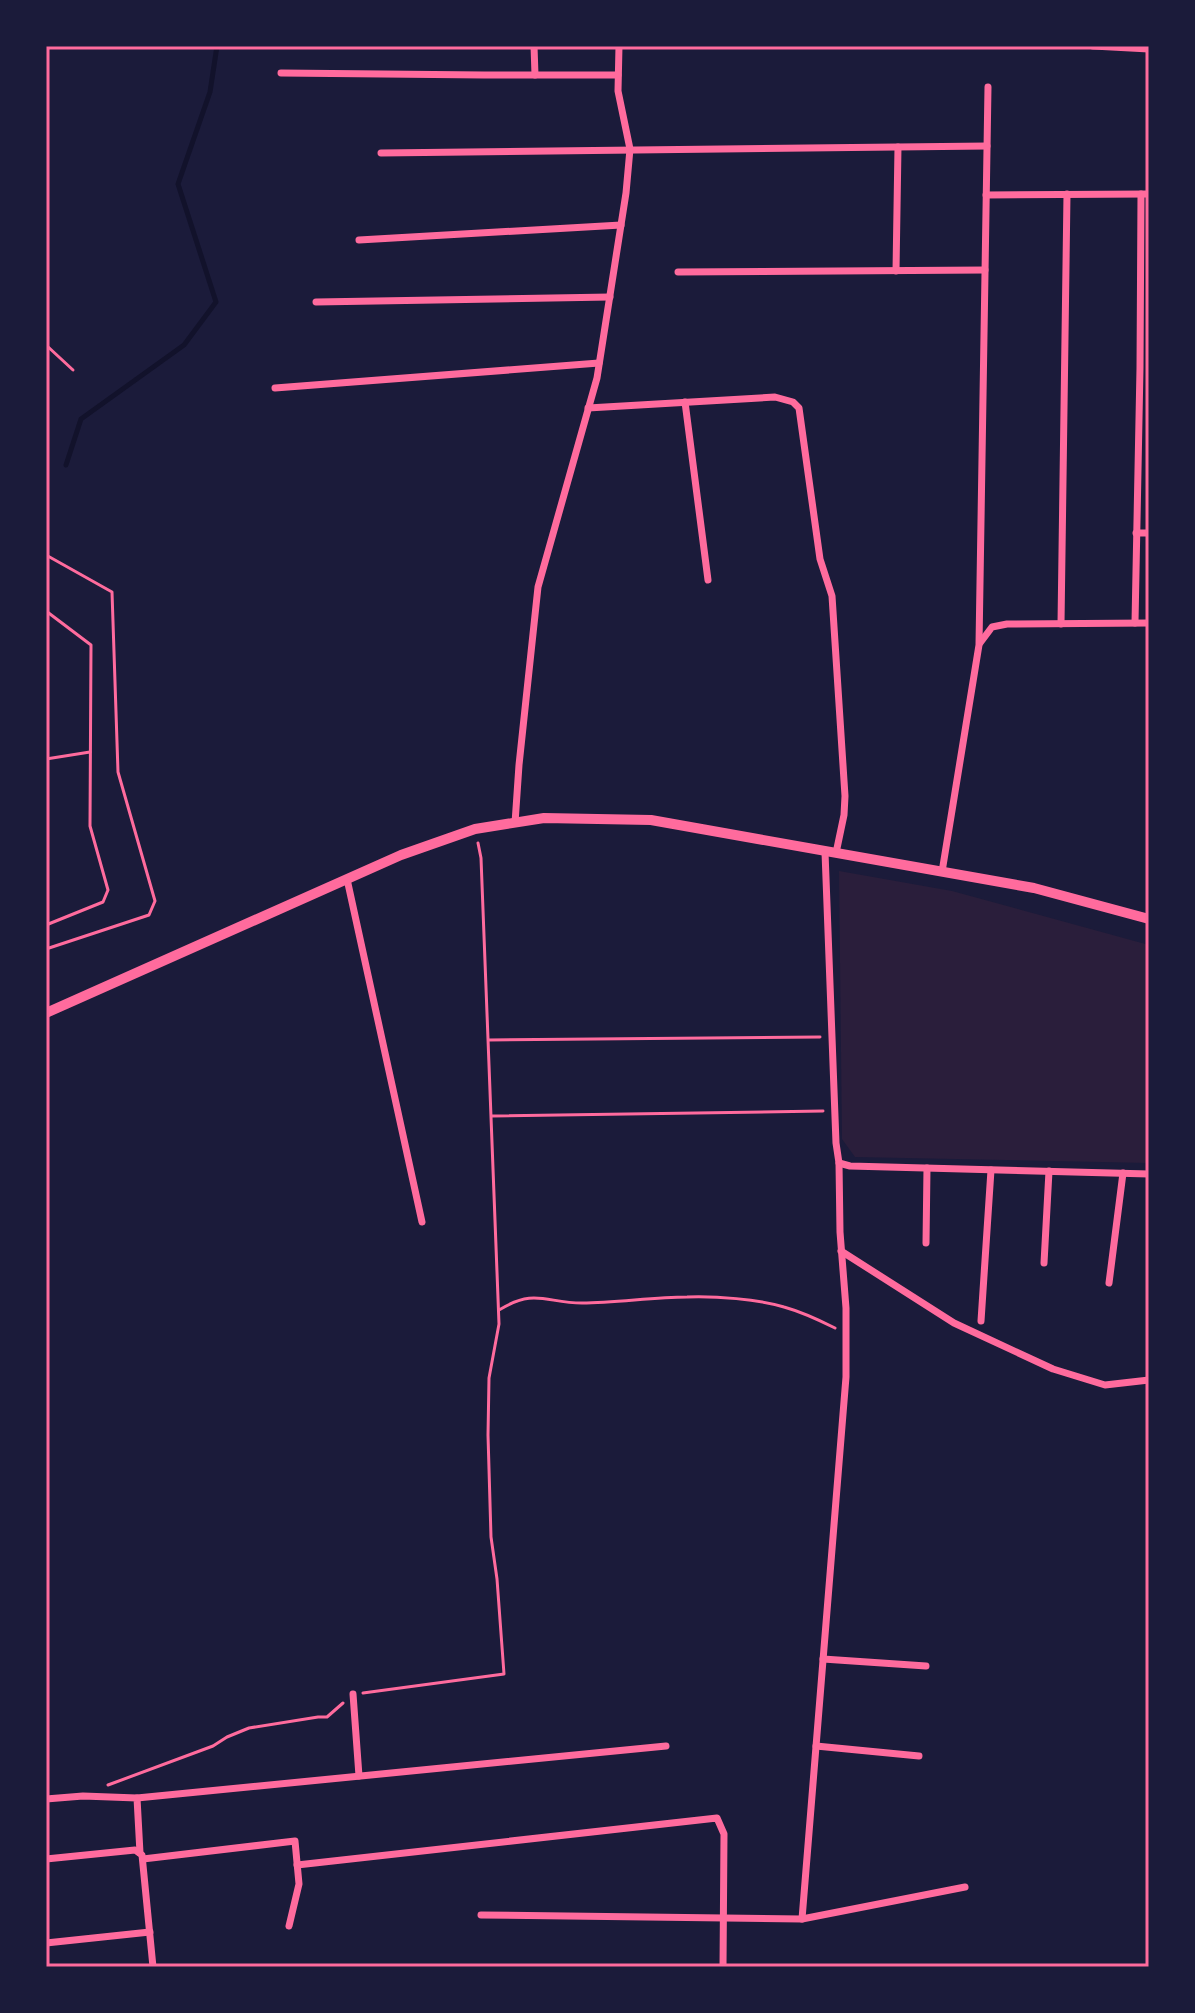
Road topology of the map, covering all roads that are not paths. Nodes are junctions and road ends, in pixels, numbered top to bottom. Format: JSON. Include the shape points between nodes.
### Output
{"nodes":[{"id":1,"x":534,"y":46,"type":"edge"},
{"id":2,"x":619,"y":46,"type":"edge"},
{"id":3,"x":1093,"y":46,"type":"edge"},
{"id":4,"x":1149,"y":49,"type":"edge"},
{"id":5,"x":281,"y":73,"type":"dead end"},
{"id":6,"x":535,"y":75,"type":"junction"},
{"id":7,"x":618,"y":75,"type":"junction"},
{"id":8,"x":988,"y":87,"type":"dead end"},
{"id":9,"x":987,"y":146,"type":"junction"},
{"id":10,"x":898,"y":147,"type":"junction"},
{"id":11,"x":630,"y":149,"type":"junction"},
{"id":12,"x":381,"y":153,"type":"dead end"},
{"id":13,"x":1067,"y":194,"type":"junction"},
{"id":14,"x":1145,"y":194,"type":"edge"},
{"id":15,"x":986,"y":195,"type":"junction"},
{"id":16,"x":621,"y":225,"type":"junction"},
{"id":17,"x":359,"y":240,"type":"dead end"},
{"id":18,"x":985,"y":270,"type":"junction"},
{"id":19,"x":896,"y":271,"type":"junction"},
{"id":20,"x":678,"y":272,"type":"dead end"},
{"id":21,"x":1144,"y":283,"type":"edge"},
{"id":22,"x":610,"y":297,"type":"junction"},
{"id":23,"x":316,"y":302,"type":"dead end"},
{"id":24,"x":599,"y":363,"type":"junction"},
{"id":25,"x":1145,"y":368,"type":"edge"},
{"id":26,"x":275,"y":388,"type":"dead end"},
{"id":27,"x":685,"y":402,"type":"junction"},
{"id":28,"x":588,"y":408,"type":"junction"},
{"id":29,"x":1138,"y":456,"type":"junction"},
{"id":30,"x":1149,"y":456,"type":"edge"},
{"id":31,"x":1136,"y":533,"type":"junction"},
{"id":32,"x":1149,"y":533,"type":"edge"},
{"id":33,"x":46,"y":555,"type":"edge"},
{"id":34,"x":708,"y":580,"type":"dead end"},
{"id":35,"x":46,"y":611,"type":"edge"},
{"id":36,"x":1135,"y":623,"type":"junction"},
{"id":37,"x":1149,"y":623,"type":"edge"},
{"id":38,"x":1061,"y":624,"type":"junction"},
{"id":39,"x":979,"y":645,"type":"junction"},
{"id":40,"x":91,"y":752,"type":"junction"},
{"id":41,"x":46,"y":759,"type":"edge"},
{"id":42,"x":515,"y":823,"type":"junction"},
{"id":43,"x":831,"y":852,"type":"junction"},
{"id":44,"x":942,"y":872,"type":"junction"},
{"id":45,"x":347,"y":879,"type":"junction"},
{"id":46,"x":1149,"y":919,"type":"edge"},
{"id":47,"x":46,"y":925,"type":"edge"},
{"id":48,"x":46,"y":949,"type":"edge"},
{"id":49,"x":46,"y":1013,"type":"edge"},
{"id":50,"x":839,"y":1163,"type":"junction"},
{"id":51,"x":927,"y":1168,"type":"junction"},
{"id":52,"x":991,"y":1170,"type":"junction"},
{"id":53,"x":1049,"y":1171,"type":"junction"},
{"id":54,"x":1123,"y":1173,"type":"junction"},
{"id":55,"x":1149,"y":1174,"type":"edge"},
{"id":56,"x":422,"y":1222,"type":"dead end"},
{"id":57,"x":926,"y":1243,"type":"dead end"},
{"id":58,"x":841,"y":1251,"type":"junction"},
{"id":59,"x":1044,"y":1263,"type":"dead end"},
{"id":60,"x":1109,"y":1283,"type":"dead end"},
{"id":61,"x":981,"y":1321,"type":"dead end"},
{"id":62,"x":1149,"y":1380,"type":"edge"},
{"id":63,"x":823,"y":1659,"type":"junction"},
{"id":64,"x":926,"y":1666,"type":"dead end"},
{"id":65,"x":353,"y":1694,"type":"road end"},
{"id":66,"x":666,"y":1746,"type":"dead end"},
{"id":67,"x":816,"y":1746,"type":"junction"},
{"id":68,"x":919,"y":1756,"type":"dead end"},
{"id":69,"x":359,"y":1776,"type":"junction"},
{"id":70,"x":137,"y":1798,"type":"junction"},
{"id":71,"x":46,"y":1799,"type":"edge"},
{"id":72,"x":142,"y":1856,"type":"junction"},
{"id":73,"x":46,"y":1859,"type":"edge"},
{"id":74,"x":297,"y":1865,"type":"junction"},
{"id":75,"x":965,"y":1887,"type":"dead end"},
{"id":76,"x":481,"y":1915,"type":"dead end"},
{"id":77,"x":724,"y":1918,"type":"junction"},
{"id":78,"x":802,"y":1919,"type":"junction"},
{"id":79,"x":289,"y":1926,"type":"dead end"},
{"id":80,"x":150,"y":1932,"type":"junction"},
{"id":81,"x":46,"y":1943,"type":"edge"},
{"id":82,"x":153,"y":1967,"type":"edge"},
{"id":83,"x":723,"y":1967,"type":"edge"}],
"edges":[{"from":1,"to":6,"type":"street"},
{"from":2,"to":7,"type":"street"},
{"from":3,"to":4,"type":"street"},
{"from":5,"to":6,"type":"street"},
{"from":6,"to":7,"type":"street"},
{"from":7,"to":11,"type":"street"},
{"from":8,"to":9,"type":"street"},
{"from":9,"to":10,"type":"street"},
{"from":9,"to":15,"type":"street"},
{"from":10,"to":11,"type":"street"},
{"from":10,"to":19,"type":"street"},
{"from":11,"to":12,"type":"street"},
{"from":11,"to":16,"type":"street"},
{"from":13,"to":14,"type":"street"},
{"from":13,"to":15,"type":"street"},
{"from":13,"to":38,"type":"street"},
{"from":14,"to":21,"type":"street"},
{"from":15,"to":18,"type":"street"},
{"from":16,"to":17,"type":"street"},
{"from":16,"to":22,"type":"street"},
{"from":18,"to":19,"type":"street"},
{"from":18,"to":39,"type":"street"},
{"from":19,"to":20,"type":"street"},
{"from":21,"to":25,"type":"street"},
{"from":22,"to":23,"type":"street"},
{"from":22,"to":24,"type":"street"},
{"from":24,"to":26,"type":"street"},
{"from":24,"to":28,"type":"street"},
{"from":25,"to":29,"type":"street"},
{"from":27,"to":28,"type":"street"},
{"from":27,"to":34,"type":"street"},
{"from":27,"to":43,"type":"street","via":[[775,397],[799,408],[820,559],[832,596],[845,796]]},
{"from":28,"to":42,"type":"street","via":[[538,587]]},
{"from":29,"to":30,"type":"street"},
{"from":29,"to":31,"type":"street"},
{"from":31,"to":32,"type":"street"},
{"from":31,"to":36,"type":"street"},
{"from":33,"to":48,"type":"lane","via":[[112,592],[118,772],[155,901],[149,915]]},
{"from":35,"to":40,"type":"lane","via":[[91,645]]},
{"from":36,"to":37,"type":"street"},
{"from":36,"to":38,"type":"street"},
{"from":38,"to":39,"type":"street","via":[[992,627]]},
{"from":39,"to":44,"type":"street"},
{"from":40,"to":41,"type":"lane"},
{"from":40,"to":47,"type":"lane","via":[[90,826],[108,890],[103,902]]},
{"from":42,"to":43,"type":"main road","via":[[544,818],[651,820]]},
{"from":42,"to":45,"type":"main road","via":[[475,829]]},
{"from":43,"to":44,"type":"main road"},
{"from":43,"to":50,"type":"street"},
{"from":44,"to":46,"type":"main road","via":[[1034,888]]},
{"from":45,"to":49,"type":"main road"},
{"from":45,"to":56,"type":"street"},
{"from":50,"to":51,"type":"street"},
{"from":50,"to":58,"type":"street"},
{"from":51,"to":52,"type":"street"},
{"from":51,"to":57,"type":"street"},
{"from":52,"to":53,"type":"street"},
{"from":52,"to":61,"type":"street"},
{"from":53,"to":54,"type":"street"},
{"from":53,"to":59,"type":"street"},
{"from":54,"to":55,"type":"street"},
{"from":54,"to":60,"type":"street"},
{"from":58,"to":62,"type":"street","via":[[954,1323],[1053,1369],[1105,1385]]},
{"from":58,"to":63,"type":"street","via":[[846,1377]]},
{"from":63,"to":64,"type":"street"},
{"from":63,"to":67,"type":"street"},
{"from":65,"to":69,"type":"street"},
{"from":66,"to":69,"type":"street"},
{"from":67,"to":68,"type":"street"},
{"from":67,"to":78,"type":"street"},
{"from":69,"to":70,"type":"street"},
{"from":70,"to":71,"type":"street"},
{"from":70,"to":72,"type":"street"},
{"from":72,"to":73,"type":"street","via":[[135,1850]]},
{"from":72,"to":74,"type":"street","via":[[295,1841]]},
{"from":72,"to":80,"type":"street"},
{"from":74,"to":77,"type":"street","via":[[717,1818],[724,1834]]},
{"from":74,"to":79,"type":"street","via":[[299,1884]]},
{"from":75,"to":78,"type":"street"},
{"from":76,"to":77,"type":"street"},
{"from":77,"to":78,"type":"street"},
{"from":77,"to":83,"type":"street"},
{"from":80,"to":81,"type":"street"},
{"from":80,"to":82,"type":"street"}]}
